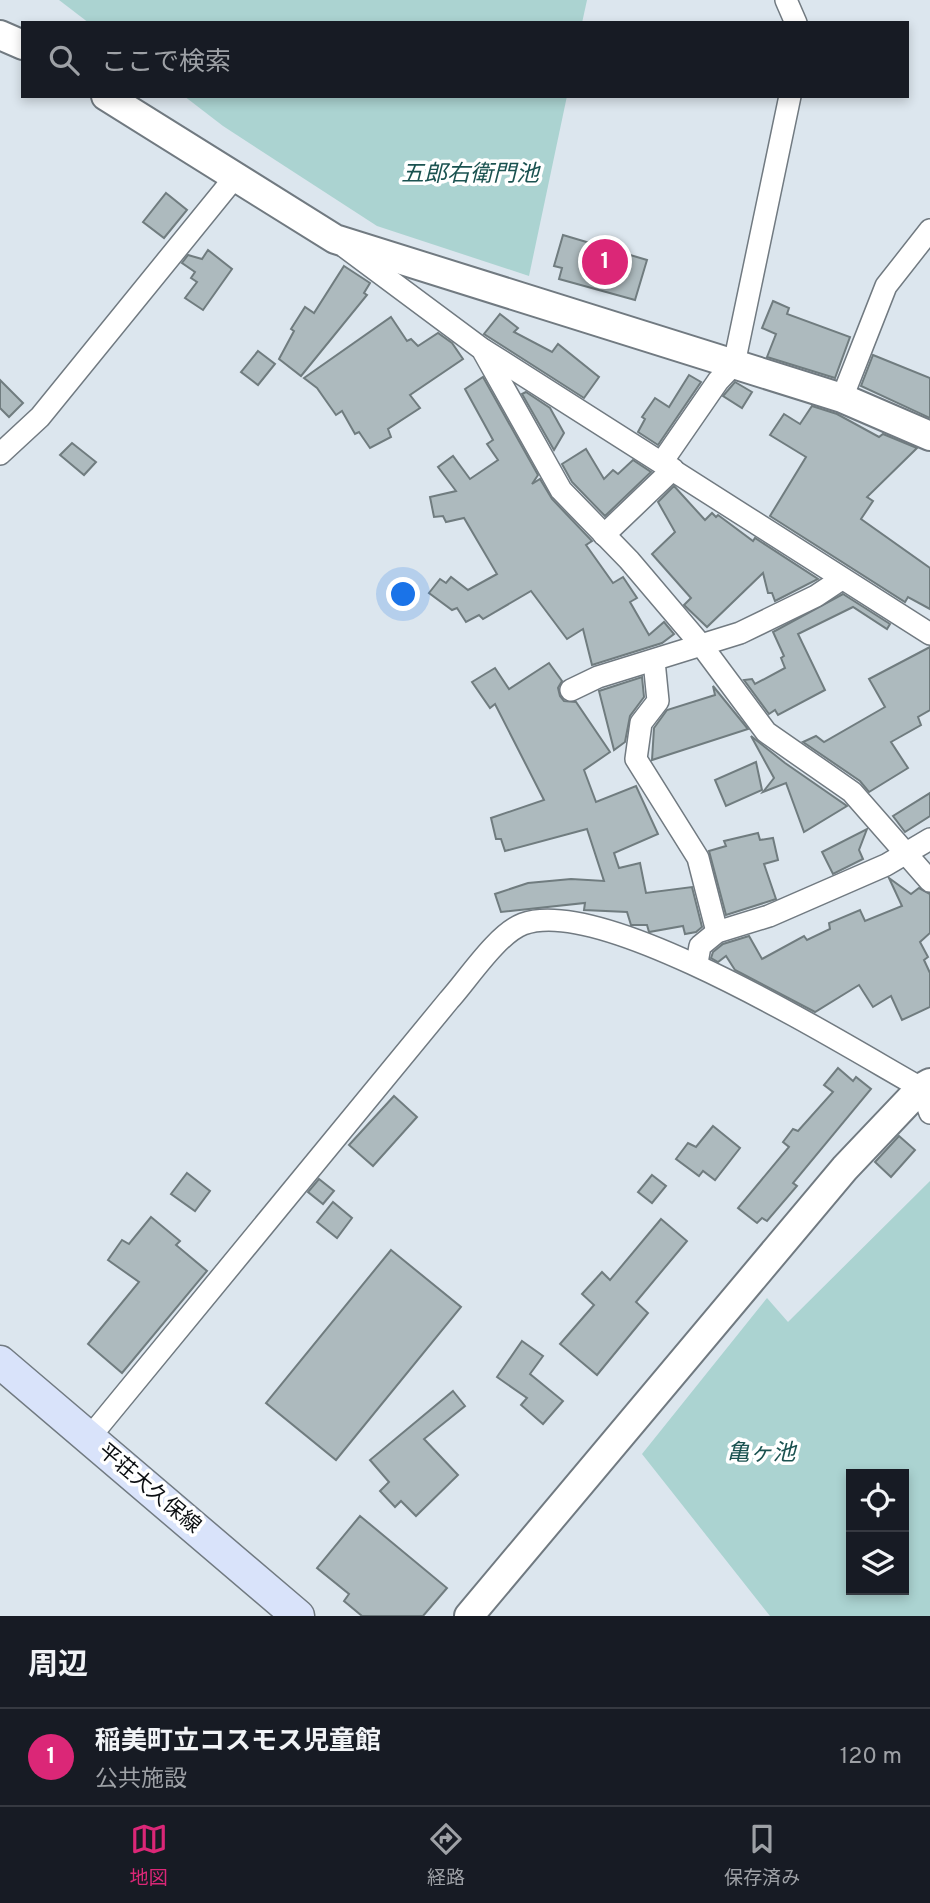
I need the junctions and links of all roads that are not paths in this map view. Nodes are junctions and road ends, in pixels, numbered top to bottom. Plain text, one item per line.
1 (786, 0) edge
2 (795, 21) edge
3 (0, 35) edge
4 (21, 44) edge
5 (109, 98) edge
6 (790, 98) edge
7 (235, 177) junction
8 (930, 230) edge
9 (335, 239) junction
10 (482, 349) junction
11 (734, 364) junction
12 (842, 398) junction
13 (930, 436) edge
14 (0, 454) edge
15 (668, 465) junction
16 (604, 535) junction
17 (840, 579) junction
18 (930, 634) edge
19 (702, 646) junction
20 (654, 661) junction
21 (571, 690) dead end
22 (930, 839) edge
23 (906, 852) junction
24 (930, 881) edge
25 (717, 932) junction
26 (696, 964) junction
27 (927, 1095) edge
28 (0, 1362) edge
29 (89, 1438) junction
30 (298, 1616) edge
31 (469, 1616) edge

1 - 2 street
3 - 4 street
5 - 7 street
6 - 11 street
7 - 9 street
7 - 14 street
8 - 12 street
9 - 10 street
9 - 11 street
10 - 15 street
10 - 16 street
11 - 12 street
11 - 15 street
12 - 13 street
15 - 16 street
15 - 17 street
16 - 19 street
17 - 18 street
17 - 19 street
19 - 20 street
19 - 23 street
20 - 21 street
20 - 25 street
22 - 23 street
23 - 24 street
23 - 25 street
25 - 26 street
26 - 27 street
26 - 29 street
27 - 31 street
28 - 29 main road, 平荘大久保線
29 - 30 main road, 平荘大久保線

